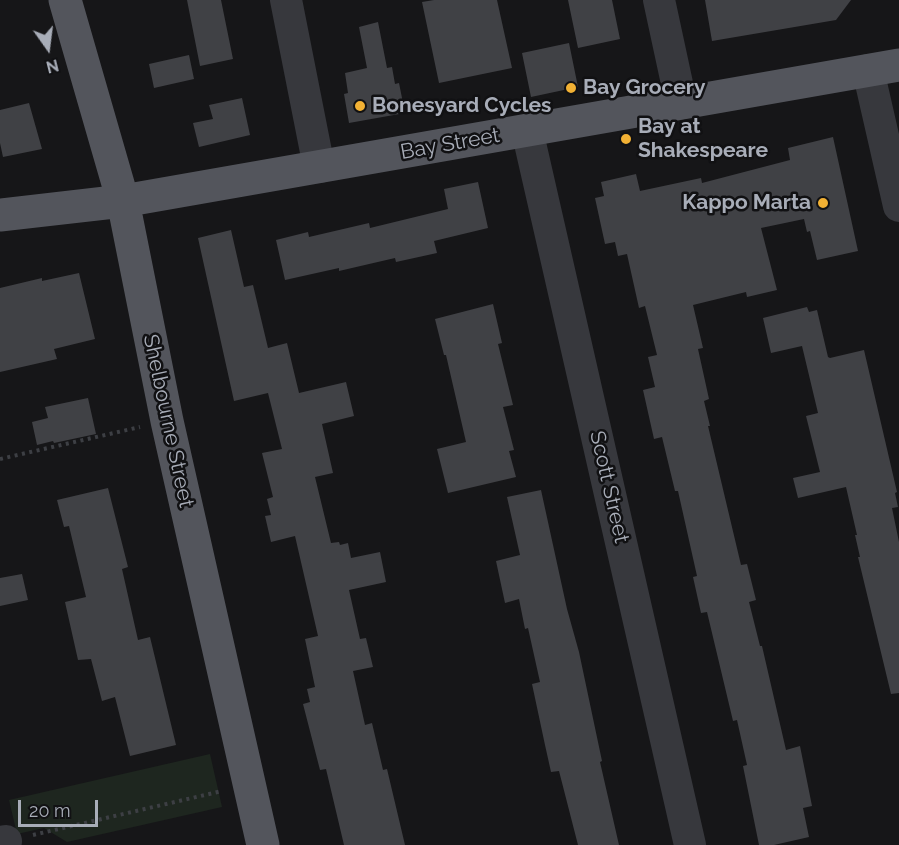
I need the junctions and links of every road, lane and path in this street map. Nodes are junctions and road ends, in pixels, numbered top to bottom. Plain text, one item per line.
1 (65, 0) edge
2 (286, 0) edge
3 (659, 0) edge
4 (883, 68) edge
5 (681, 102) junction
6 (527, 130) junction
7 (319, 167) junction
8 (123, 201) junction
9 (899, 206) edge
10 (0, 215) edge
11 (167, 421) junction
12 (0, 459) edge
13 (249, 785) junction
14 (3, 842) edge
15 (263, 845) edge
16 (690, 845) edge

1 - 8 main road, Shelbourne Street
2 - 7 street
3 - 5 street
4 - 5 main road, Bay Street
4 - 9 street
5 - 6 main road, Bay Street
6 - 7 main road, Bay Street
6 - 16 street, Scott Street
7 - 8 main road, Bay Street
8 - 10 main road, Bay Street
8 - 11 main road, Shelbourne Street
11 - 12 path
11 - 13 main road, Shelbourne Street
13 - 14 path
13 - 15 main road, Shelbourne Street

